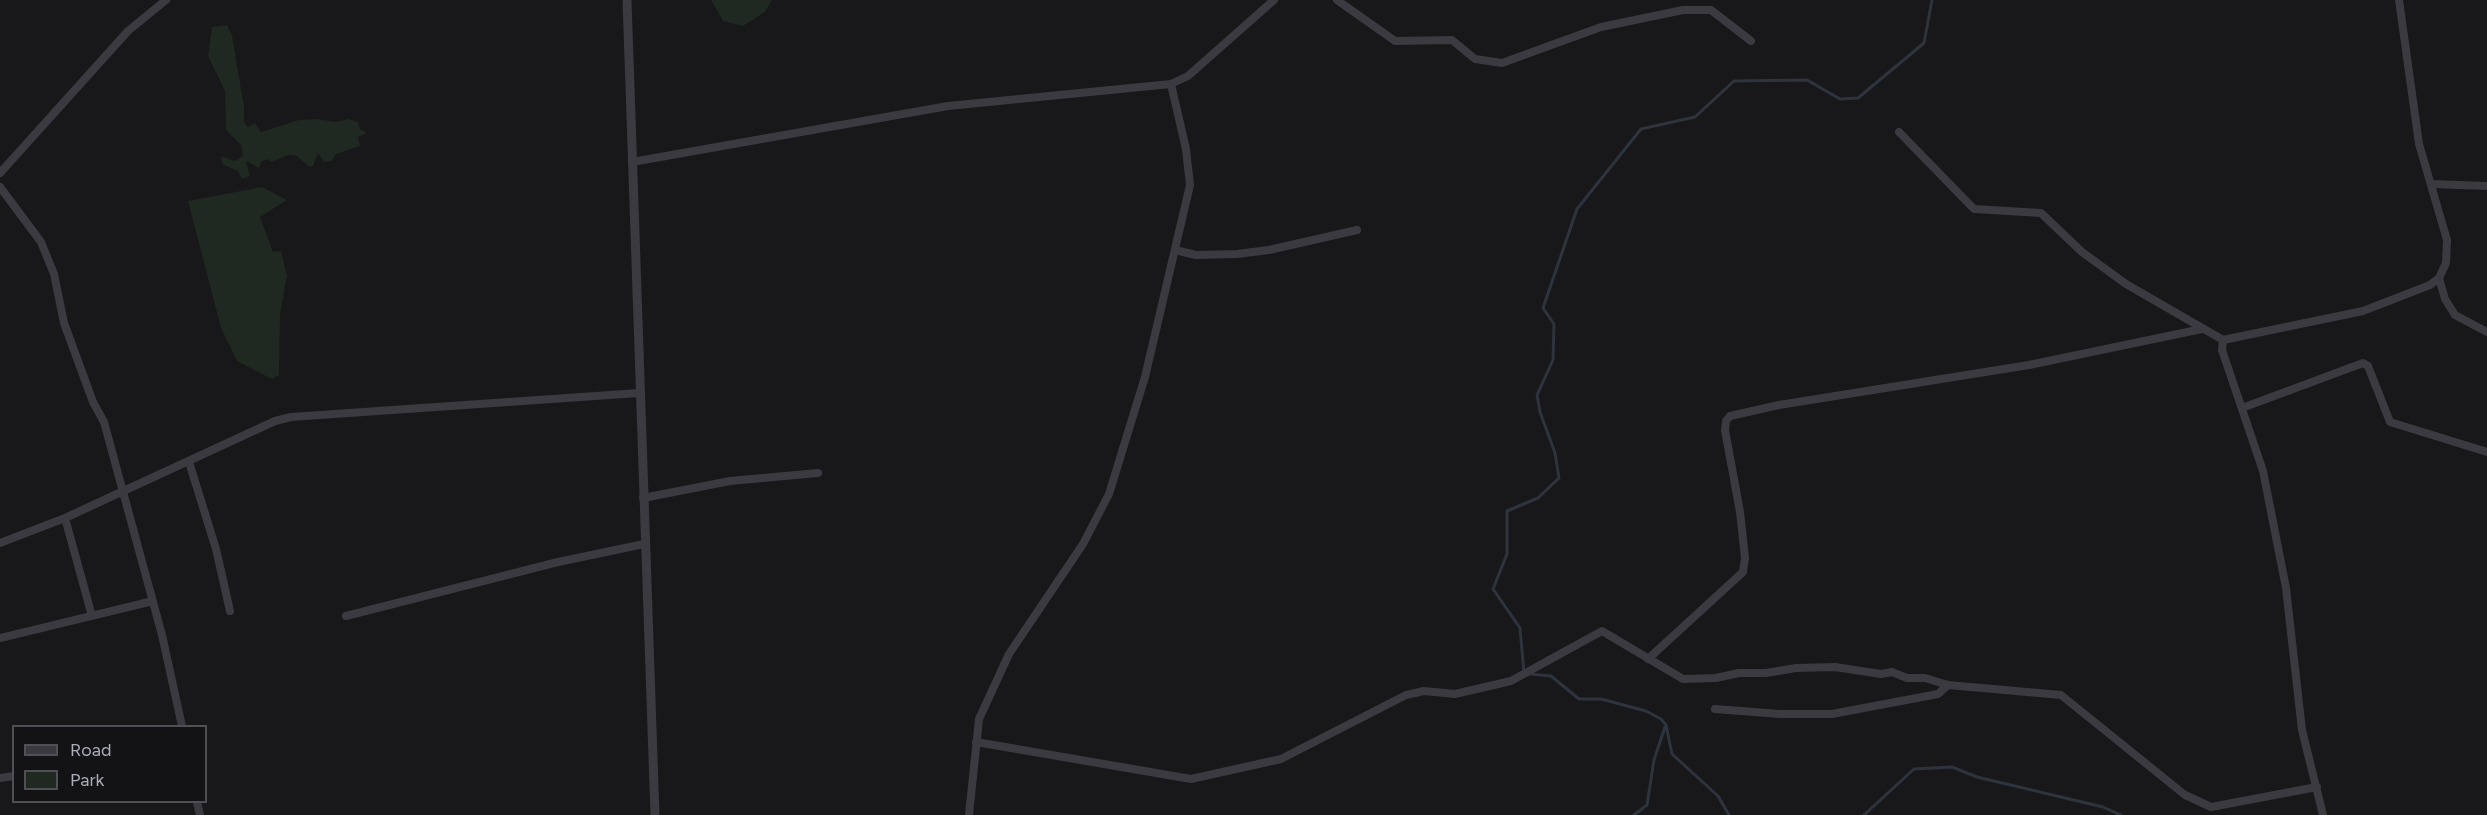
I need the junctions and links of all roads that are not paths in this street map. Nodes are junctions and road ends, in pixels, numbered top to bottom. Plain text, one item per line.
1 (166, 0) edge
2 (627, 0) edge
3 (1274, 0) edge
4 (1337, 0) edge
5 (2399, 0) edge
6 (1751, 41) dead end
7 (1171, 84) junction
8 (1899, 132) dead end
9 (632, 162) junction
10 (0, 173) edge
11 (2432, 184) junction
12 (2487, 186) edge
13 (0, 187) edge
14 (1357, 230) dead end
15 (1175, 250) junction
16 (2439, 278) junction
17 (2202, 329) junction
18 (2487, 332) edge
19 (2223, 340) junction
20 (639, 393) junction
21 (2242, 408) junction
22 (2487, 452) edge
23 (189, 462) junction
24 (818, 473) dead end
25 (123, 492) junction
26 (643, 498) junction
27 (65, 518) junction
28 (0, 543) edge
29 (645, 544) junction
30 (153, 601) junction
31 (230, 611) dead end
32 (92, 615) junction
33 (346, 616) dead end
34 (0, 638) edge
35 (1648, 659) junction
36 (1948, 685) junction
37 (1715, 709) dead end
38 (182, 725) edge
39 (976, 742) junction
40 (2317, 787) junction
41 (654, 815) edge
42 (969, 815) edge
43 (2323, 815) edge

1 - 10 street
2 - 9 street
3 - 7 street
4 - 6 street
5 - 11 street
7 - 9 street
7 - 15 street
8 - 17 street
9 - 20 street
11 - 12 street
11 - 16 street
13 - 25 street
14 - 15 street
15 - 39 street
16 - 18 street
16 - 19 street
17 - 19 street
17 - 35 street
19 - 21 street
20 - 23 street
20 - 26 street
21 - 22 street
21 - 40 street
23 - 25 street
23 - 31 street
24 - 26 street
25 - 27 street
25 - 30 street
26 - 29 street
27 - 28 street
27 - 32 street
29 - 33 street
29 - 41 street
30 - 32 street
30 - 38 street
32 - 34 street
35 - 36 street
35 - 39 street
36 - 37 street
36 - 40 street
39 - 42 street
40 - 43 street

